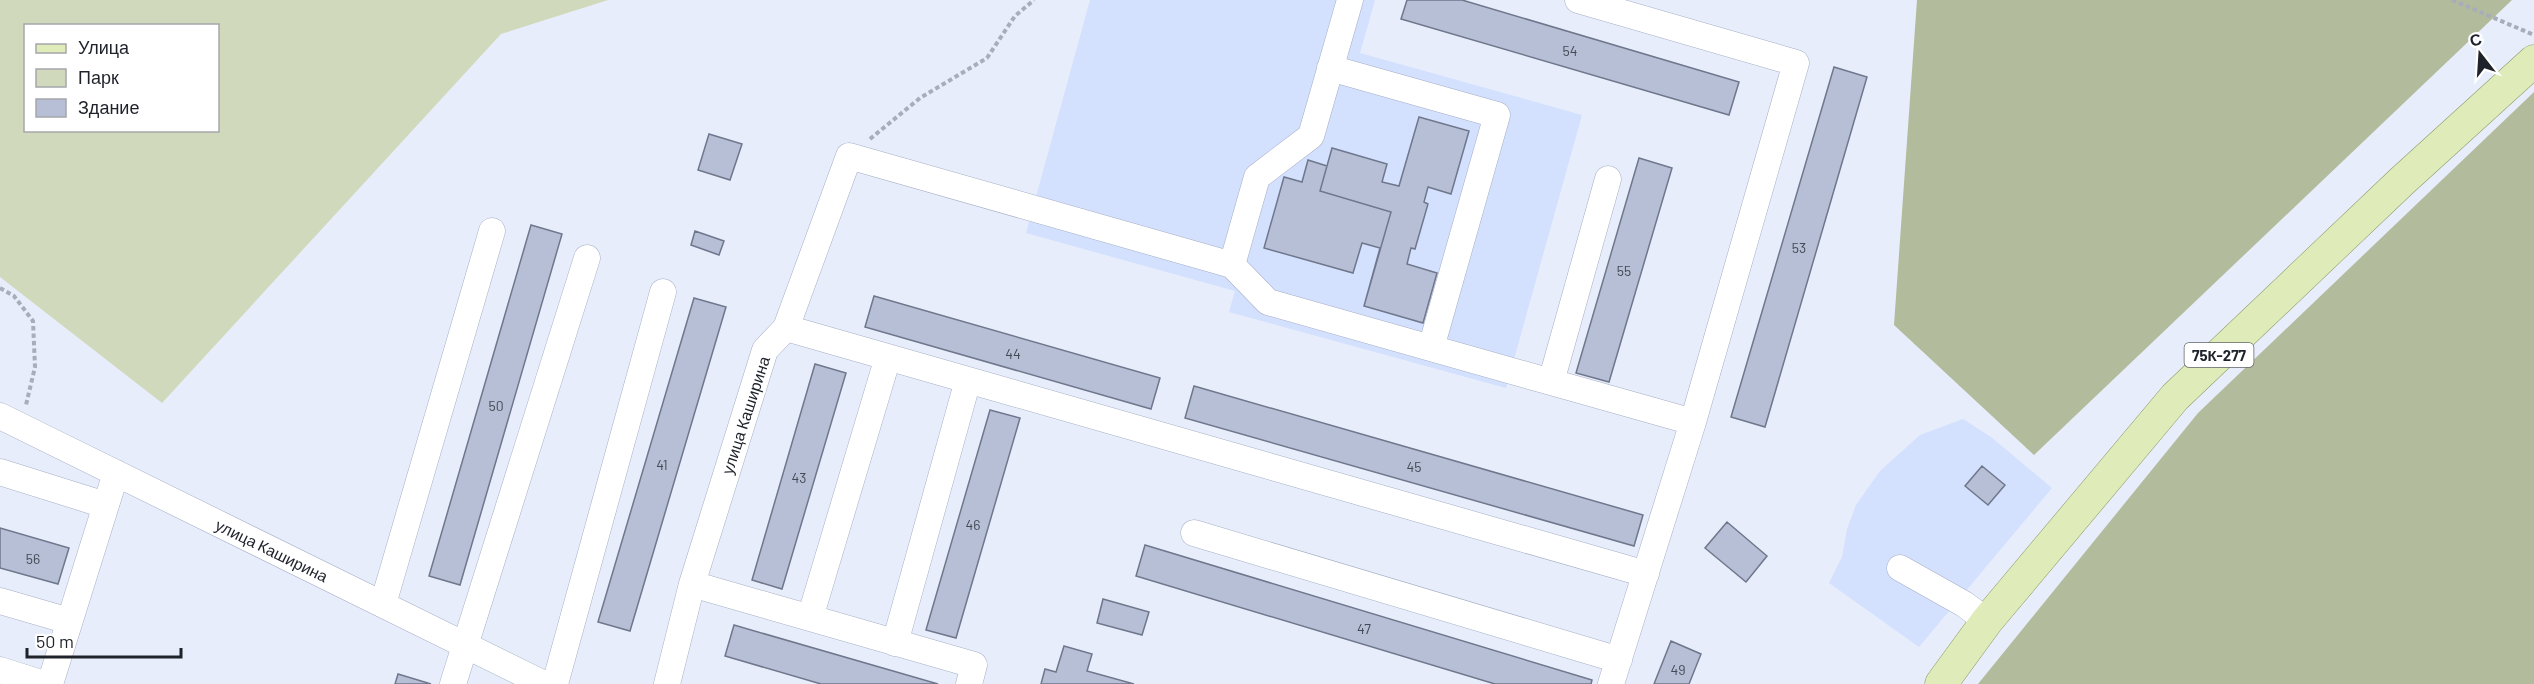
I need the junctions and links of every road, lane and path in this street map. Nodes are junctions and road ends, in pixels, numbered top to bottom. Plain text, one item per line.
1 (1034, 0) edge
2 (1350, 0) edge
3 (1578, 0) edge
4 (2452, 0) edge
5 (2534, 35) edge
6 (2534, 61) edge
7 (1330, 68) junction
8 (849, 156) junction
9 (1608, 179) dead end
10 (492, 231) dead end
11 (587, 258) dead end
12 (1232, 265) junction
13 (0, 288) edge
14 (663, 292) dead end
15 (786, 328) junction
16 (1431, 348) junction
17 (888, 357) junction
18 (968, 380) junction
19 (1551, 382) junction
20 (11, 421) edge
21 (1693, 422) junction
22 (0, 472) edge
23 (116, 473) junction
24 (105, 505) junction
25 (1194, 533) dead end
26 (1900, 568) dead end
27 (1646, 574) junction
28 (692, 584) junction
29 (0, 601) edge
30 (382, 604) junction
31 (810, 618) junction
32 (69, 621) junction
33 (1987, 621) junction
34 (894, 643) junction
35 (465, 645) junction
36 (1619, 660) junction
37 (0, 670) edge
38 (44, 684) edge
39 (50, 684) edge
40 (453, 684) edge
41 (544, 684) edge
42 (555, 684) edge
43 (667, 684) edge
44 (969, 684) edge
45 (1611, 684) edge
46 (1941, 684) edge

1 - 8 path
2 - 7 street
3 - 21 street
4 - 5 path
6 - 33 main road, 75К-277
7 - 12 street
7 - 16 street
8 - 12 street
8 - 15 street, улица Каширина
9 - 19 street
10 - 30 street
11 - 35 street
12 - 16 street
13 - 20 path
14 - 42 street
15 - 17 street
15 - 28 street, улица Каширина
16 - 19 street
17 - 18 street
17 - 31 street
18 - 27 street
18 - 34 street
19 - 21 street
20 - 23 street, улица Каширина
21 - 27 street
22 - 24 street
23 - 24 street
23 - 30 street, улица Каширина
24 - 32 street
25 - 36 street
26 - 33 street
27 - 36 street
28 - 31 street
28 - 43 street, улица Каширина
29 - 32 street
30 - 35 street, улица Каширина
31 - 34 street
32 - 39 street
33 - 46 main road, 75К-277
34 - 44 street
35 - 40 street
35 - 41 street, улица Каширина
36 - 45 street
37 - 38 street

